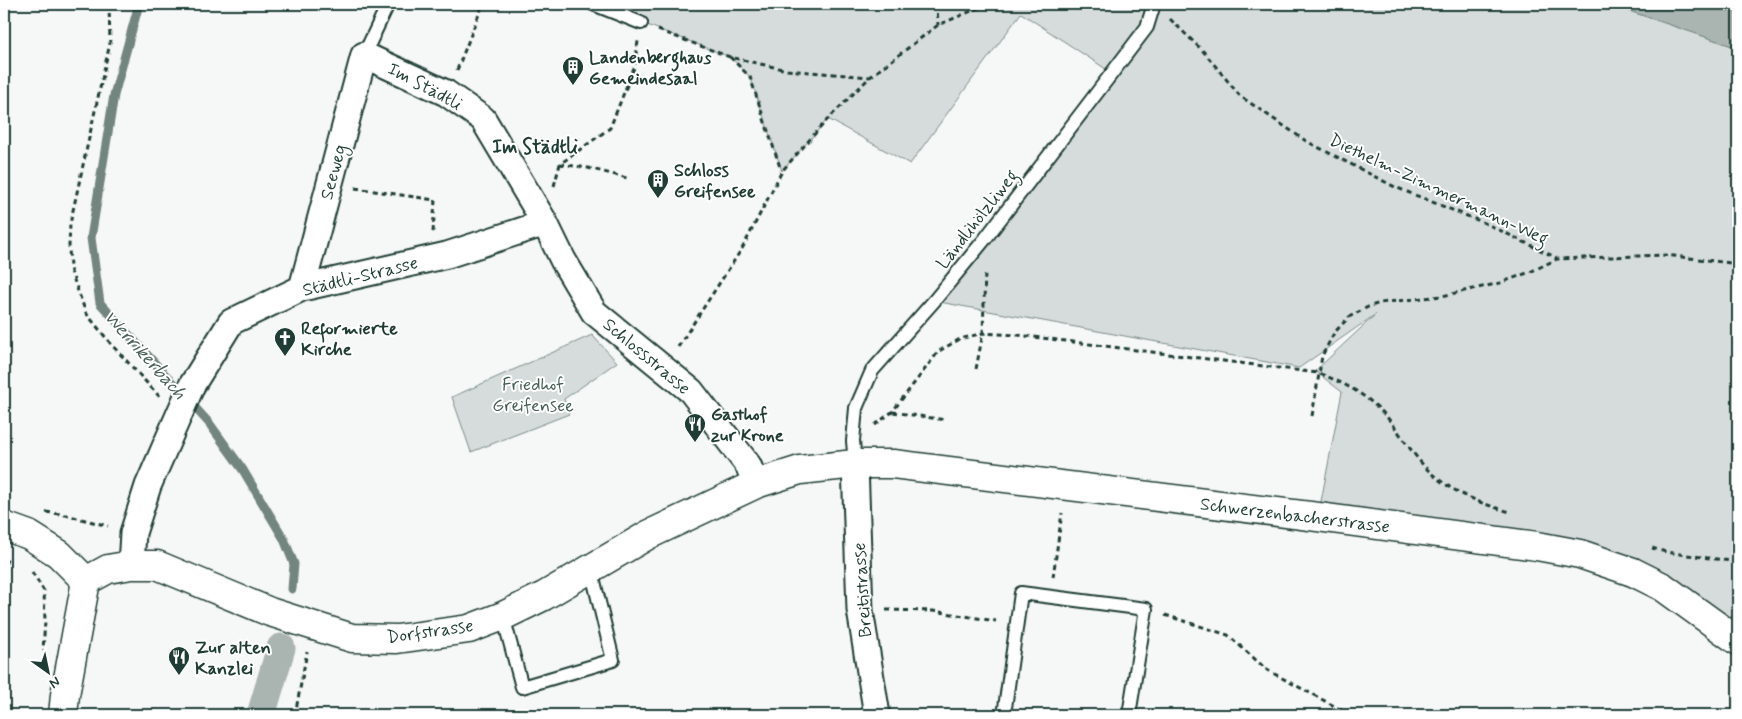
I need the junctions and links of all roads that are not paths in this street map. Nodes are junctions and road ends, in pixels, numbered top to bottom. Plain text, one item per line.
1 (388, 4) edge
2 (593, 4) edge
3 (1153, 5) edge
4 (641, 23) road end
5 (364, 55) junction
6 (545, 223) junction
7 (302, 288) junction
8 (854, 464) junction
9 (756, 484) junction
10 (4, 526) edge
11 (131, 564) junction
12 (591, 569) junction
13 (86, 581) junction
14 (503, 616) junction
15 (1728, 634) edge
16 (63, 715) edge
17 (876, 715) edge
18 (1004, 715) edge
19 (1129, 715) edge

1 - 5 lane
2 - 4 lane
3 - 8 lane, Ländlihölzliweg
5 - 6 street, Im Städtli
5 - 7 street, Seeweg
6 - 7 street, Städtli-Strasse
6 - 9 street, Schlossstrasse
7 - 11 street, Städtli-Strasse
8 - 9 street, Dorfstrasse
8 - 15 street, Schwerzenbacherstrasse
8 - 17 street, Breitistrasse
9 - 12 street, Dorfstrasse
10 - 13 street
11 - 13 street, Dorfstrasse
11 - 14 street, Dorfstrasse
12 - 14 street, Dorfstrasse
12 - 14 lane
13 - 16 street
18 - 19 lane

